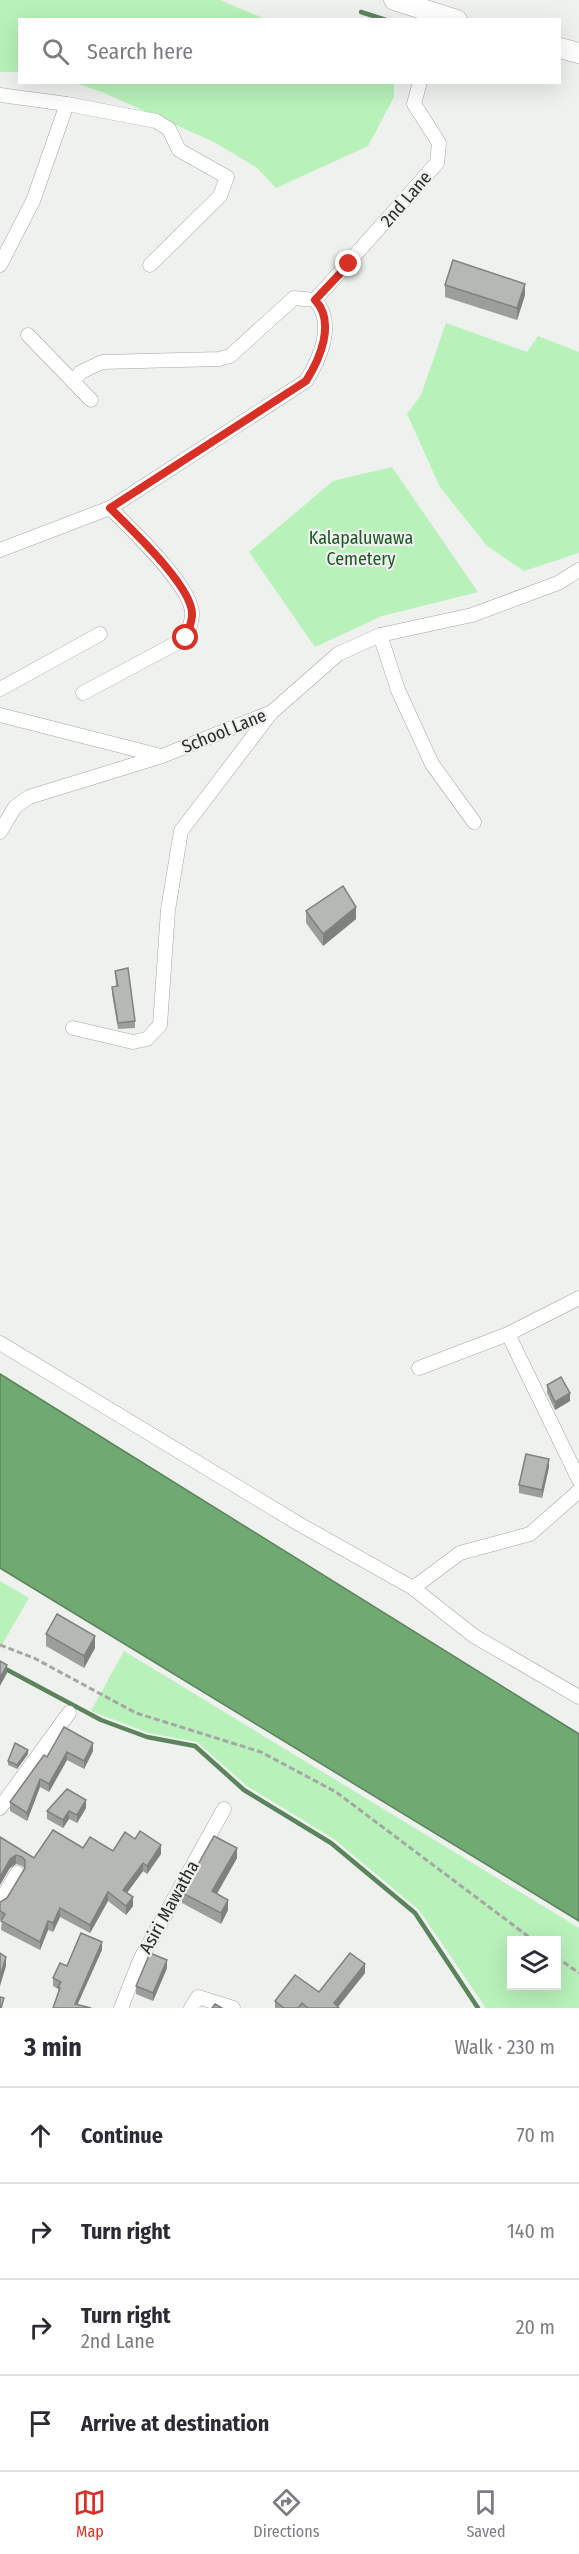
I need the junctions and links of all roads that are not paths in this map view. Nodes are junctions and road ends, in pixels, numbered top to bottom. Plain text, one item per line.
1 (394, 0) edge
2 (444, 18) edge
3 (561, 48) edge
4 (579, 53) edge
5 (419, 84) edge
6 (0, 95) edge
7 (67, 104) junction
8 (0, 265) edge
9 (150, 266) dead end
10 (315, 300) junction
11 (28, 335) dead end
12 (73, 381) junction
13 (91, 400) dead end
14 (110, 508) junction
15 (0, 550) edge
16 (579, 570) edge
17 (100, 634) dead end
18 (380, 635) junction
19 (0, 689) edge
20 (83, 693) dead end
21 (272, 712) junction
22 (0, 714) edge
23 (162, 756) junction
24 (474, 822) dead end
25 (0, 832) edge
26 (73, 1028) dead end
27 (579, 1298) edge
28 (508, 1334) junction
29 (0, 1342) edge
30 (419, 1368) dead end
31 (579, 1479) edge
32 (579, 1491) edge
33 (413, 1588) junction
34 (579, 1697) edge
35 (69, 1713) dead end
36 (0, 1808) edge
37 (224, 1809) dead end
38 (17, 1873) dead end
39 (0, 1902) edge
40 (121, 2008) edge
41 (191, 2008) edge
42 (233, 2008) edge

1 - 2 street
3 - 4 street
5 - 10 street, 2nd Lane
6 - 7 street
7 - 8 street
7 - 9 street
10 - 12 street
10 - 14 street
11 - 12 street
12 - 13 street
14 - 15 street
14 - 20 street
16 - 18 street, School Lane
17 - 19 street
18 - 21 street, School Lane
18 - 24 street
21 - 23 street, School Lane
21 - 26 street
22 - 23 street
23 - 25 street, School Lane
27 - 28 street
28 - 30 street
28 - 31 street
29 - 33 street
32 - 33 street
33 - 34 street
35 - 36 street
37 - 40 street, Asiri Mawatha
38 - 39 street
41 - 42 street

